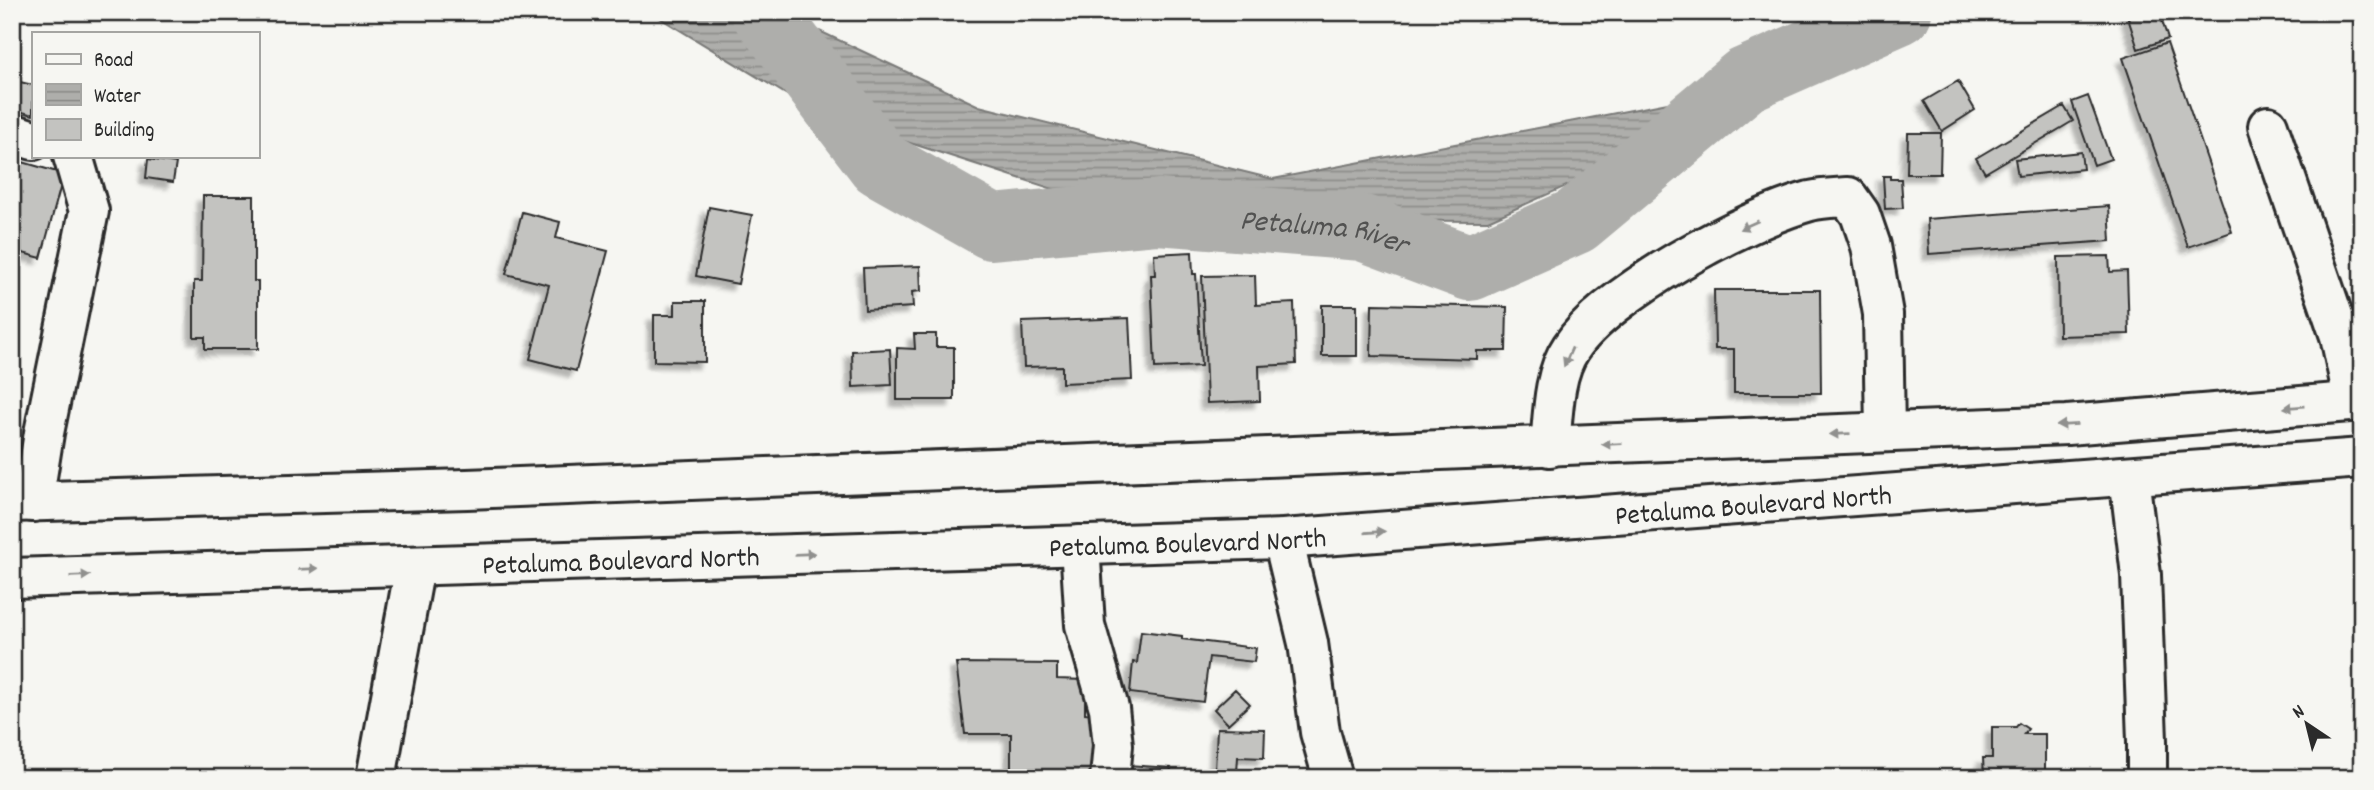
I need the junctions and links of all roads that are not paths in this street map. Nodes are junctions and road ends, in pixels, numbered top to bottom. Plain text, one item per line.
1 (2268, 126) dead end
2 (12, 133) edge
3 (32, 140) edge
4 (74, 158) edge
5 (2358, 402) edge
6 (1885, 432) junction
7 (1550, 447) junction
8 (2362, 458) edge
9 (2129, 476) junction
10 (23, 502) edge
11 (1283, 539) junction
12 (1080, 545) junction
13 (415, 566) junction
14 (12, 578) edge
15 (376, 778) edge
16 (1110, 778) edge
17 (1334, 778) edge
18 (2147, 778) edge

1 - 5 main road
2 - 3 main road
4 - 10 main road
5 -> 6 main road
6 -> 7 main road
6 -> 7 main road
7 - 10 main road
8 - 9 main road, Petaluma Boulevard North
11 -> 9 main road, Petaluma Boulevard North
9 - 18 main road
11 - 12 main road, Petaluma Boulevard North
11 - 17 main road
13 -> 12 main road, Petaluma Boulevard North
12 - 16 main road
14 -> 13 main road, Petaluma Boulevard North
13 - 15 main road

